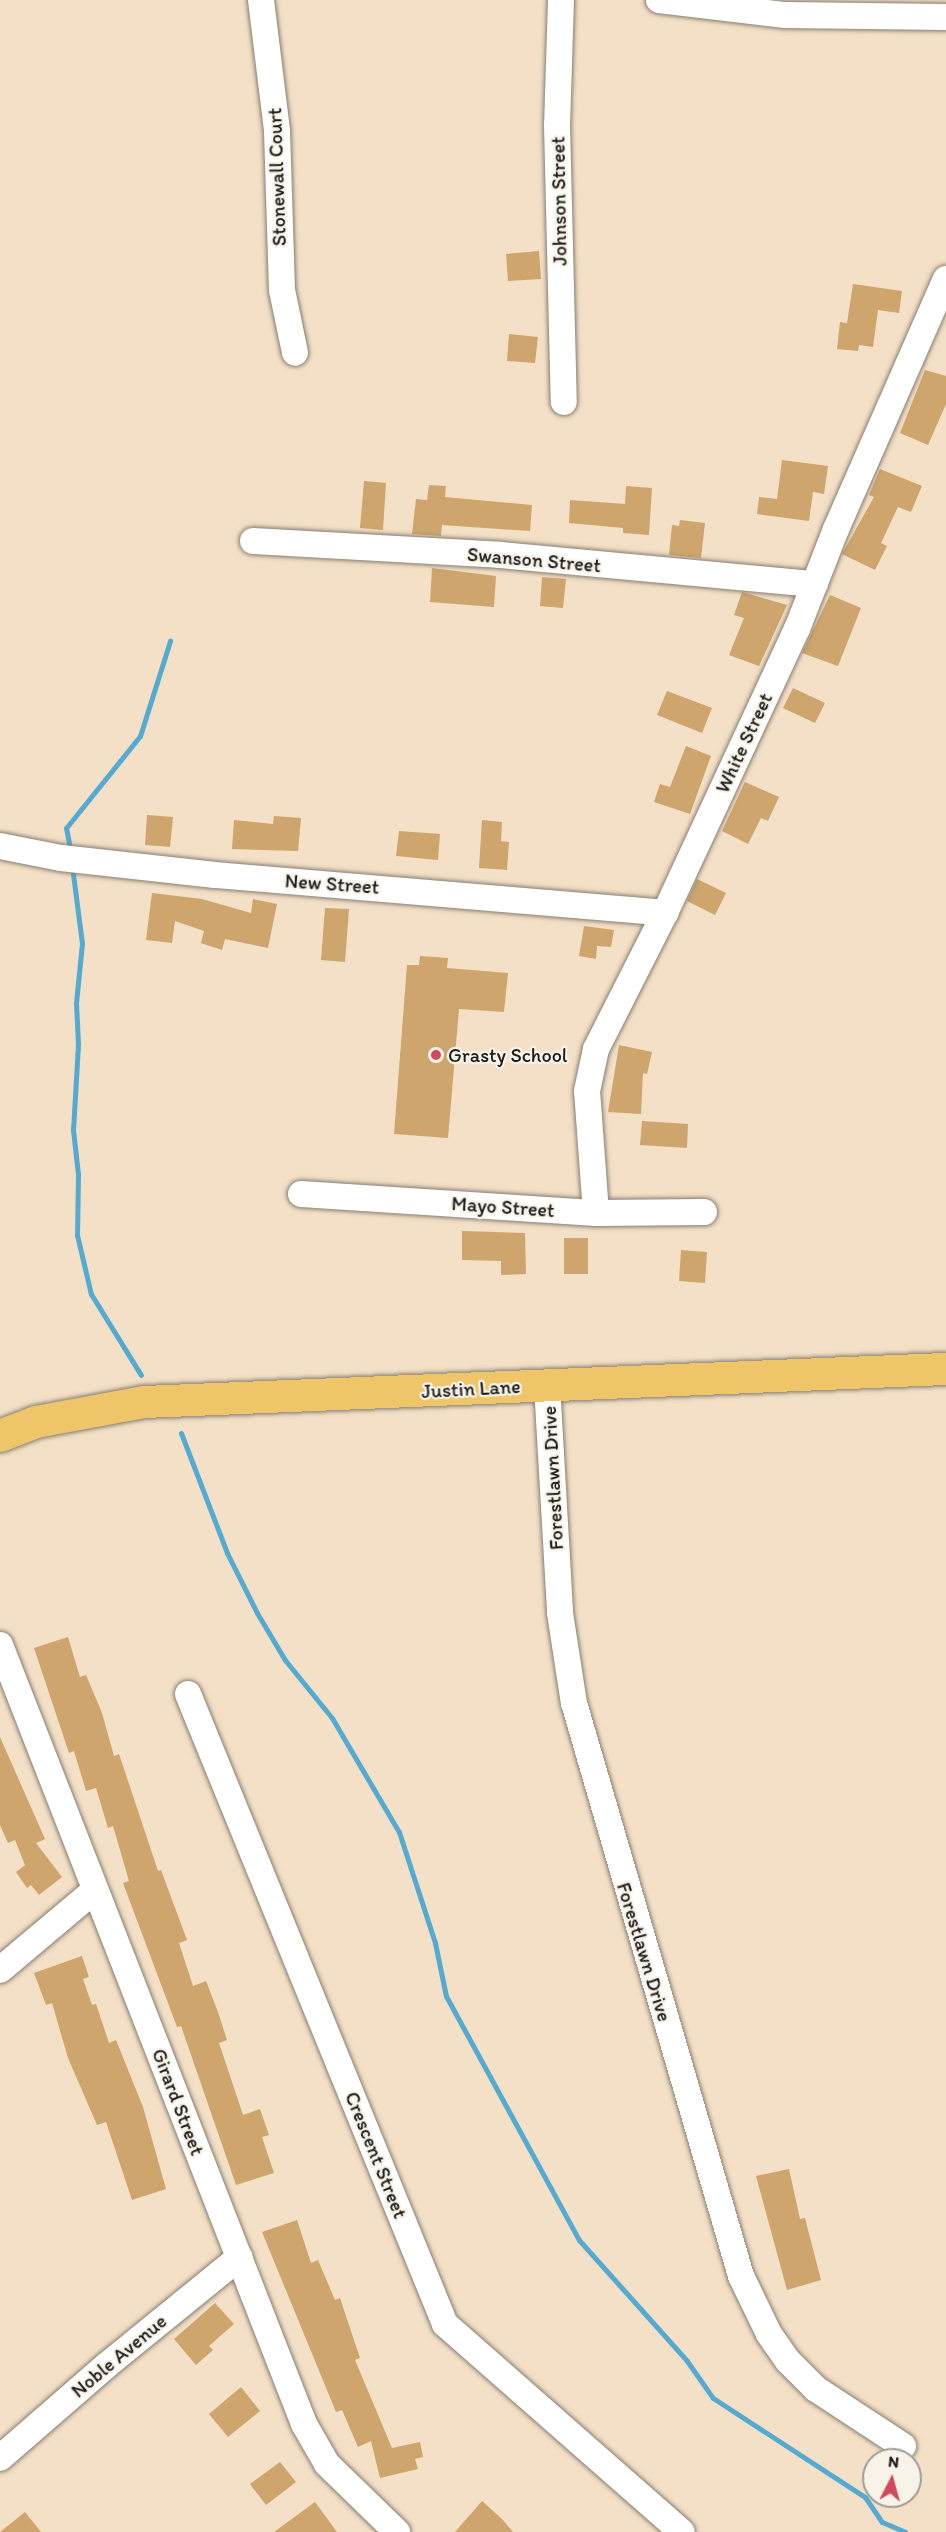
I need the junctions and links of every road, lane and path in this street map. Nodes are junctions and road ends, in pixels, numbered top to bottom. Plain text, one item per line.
1 (261, 0) edge
2 (561, 0) edge
3 (659, 0) edge
4 (946, 17) edge
5 (946, 279) edge
6 (295, 353) dead end
7 (564, 402) dead end
8 (253, 541) dead end
9 (815, 584) junction
10 (0, 846) edge
11 (665, 913) junction
12 (301, 1194) dead end
13 (704, 1212) dead end
14 (596, 1213) junction
15 (946, 1369) edge
16 (547, 1385) junction
17 (0, 1436) edge
18 (0, 1645) edge
19 (188, 1694) dead end
20 (95, 1890) junction
21 (0, 1970) edge
22 (240, 2257) junction
23 (903, 2446) dead end
24 (0, 2458) edge
25 (397, 2532) edge
26 (682, 2532) edge

1 - 6 street, Stonewall Court
2 - 7 street, Johnson Street
3 - 4 street
5 - 9 street, White Street
8 - 9 street, Swanson Street
9 - 11 street, White Street
10 - 11 street, New Street
11 - 14 street, White Street
12 - 14 street, Mayo Street
13 - 14 street, Mayo Street
15 - 16 main road, Justin Lane
16 - 17 main road, Justin Lane
16 - 23 street, Forestlawn Drive
18 - 20 street, Girard Street
19 - 26 street, Crescent Street
20 - 21 street
20 - 22 street, Girard Street
22 - 24 street, Noble Avenue
22 - 25 street, Girard Street

